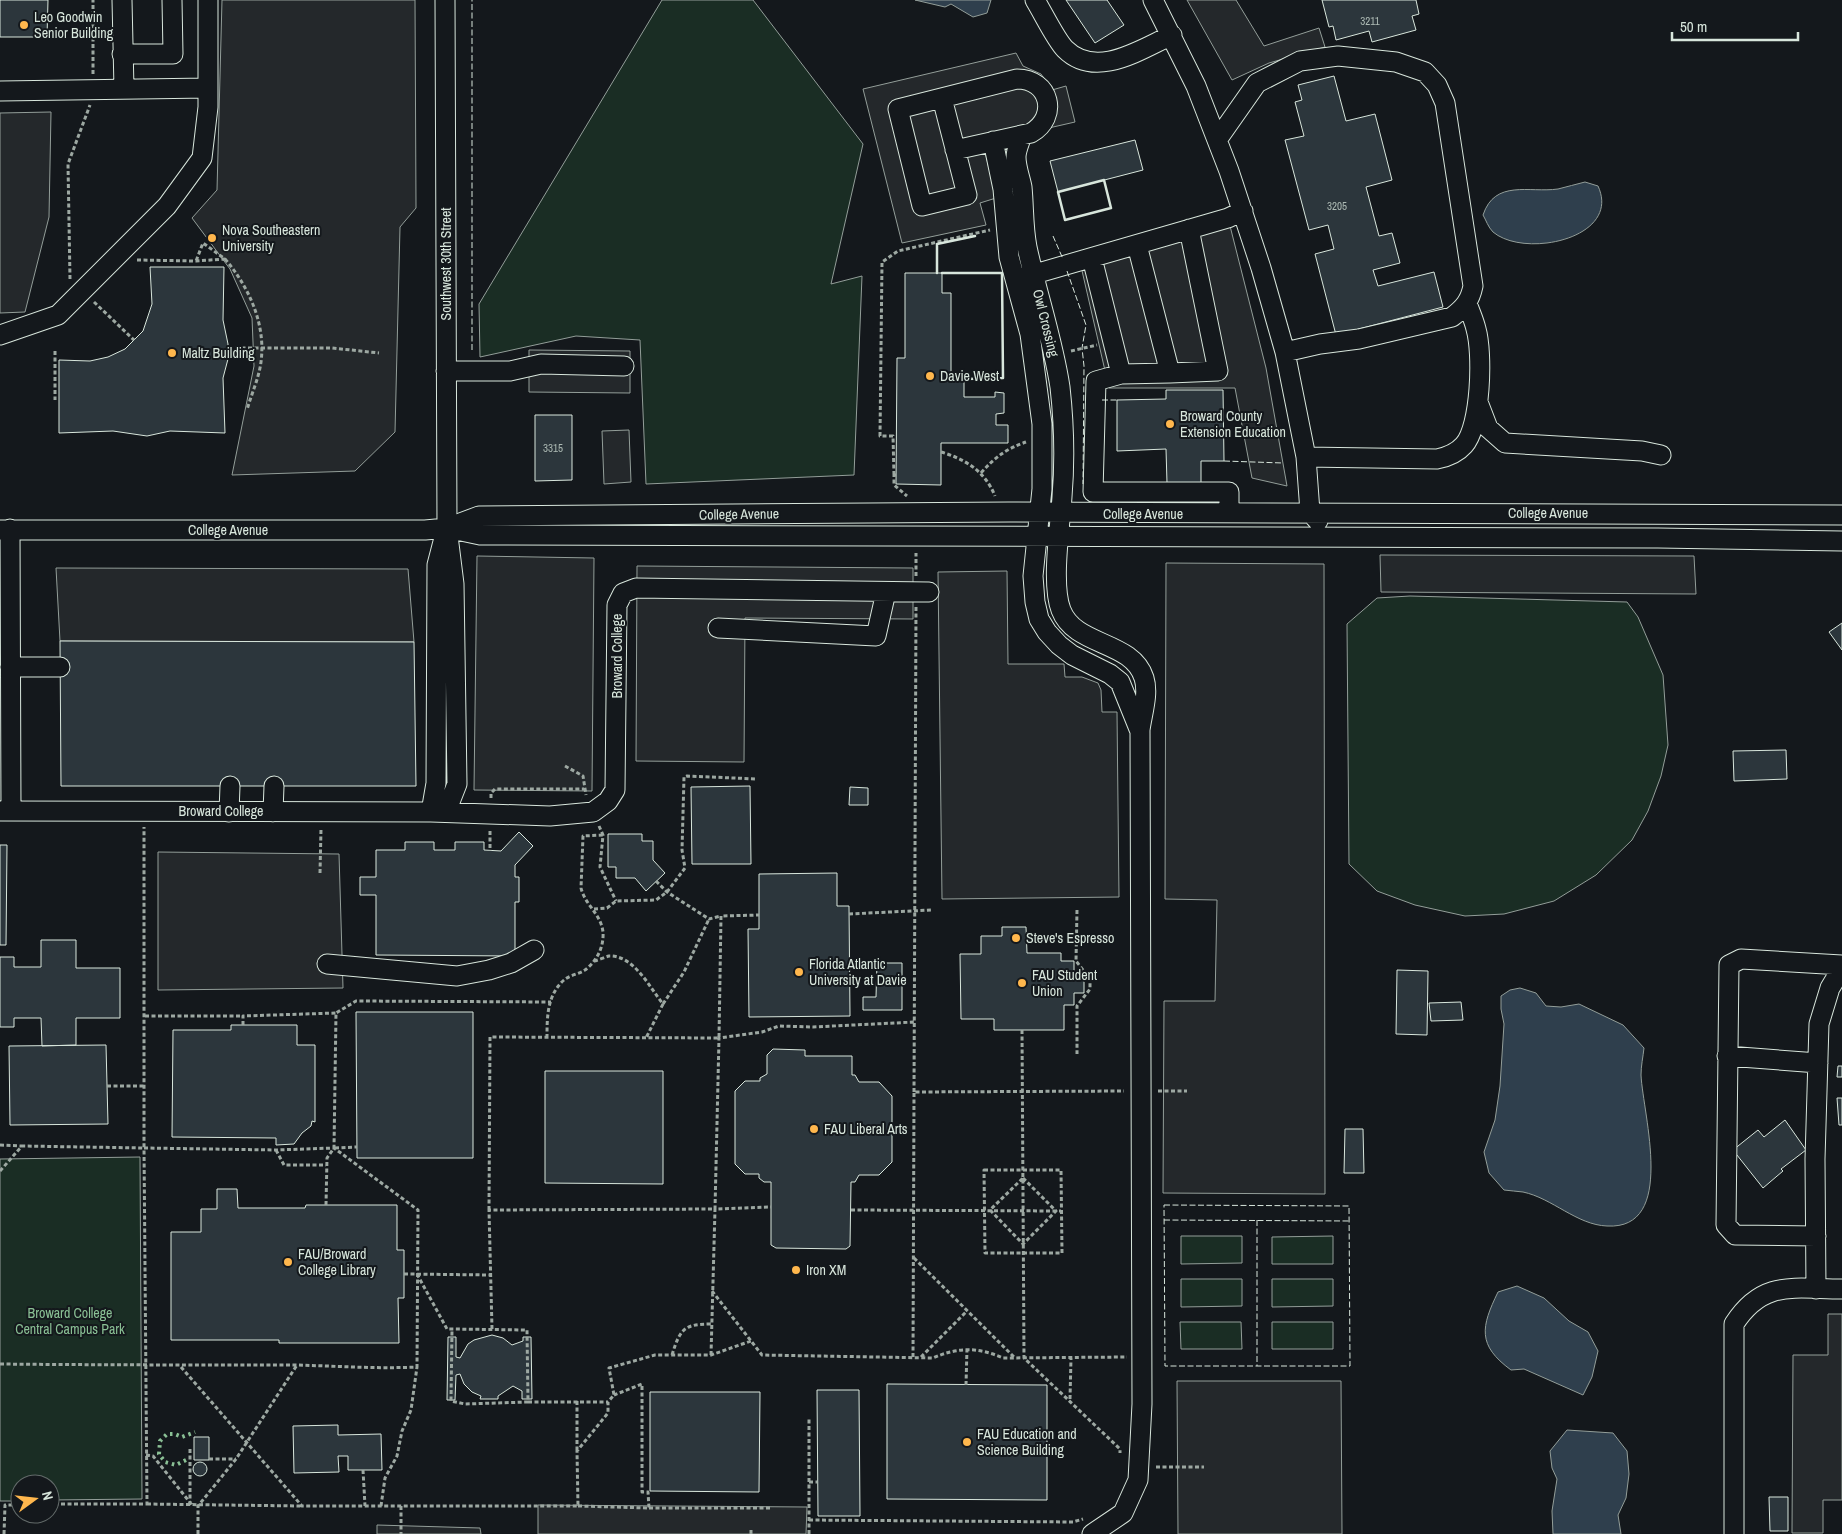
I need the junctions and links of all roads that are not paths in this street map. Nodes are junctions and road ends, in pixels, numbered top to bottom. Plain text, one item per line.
1 (122, 0) edge
2 (172, 0) edge
3 (208, 0) edge
4 (444, 0) edge
5 (1035, 0) edge
6 (1153, 0) edge
7 (1172, 35) junction
8 (122, 54) junction
9 (208, 88) junction
10 (124, 89) junction
11 (0, 91) edge
12 (942, 98) junction
13 (1022, 135) junction
14 (1217, 140) junction
15 (993, 141) junction
16 (955, 150) junction
17 (1243, 212) junction
18 (1189, 229) junction
19 (1137, 245) junction
20 (1092, 258) junction
21 (1024, 277) junction
22 (1467, 303) junction
23 (0, 335) edge
24 (1285, 352) junction
25 (624, 366) dead end
26 (446, 372) junction
27 (1121, 374) junction
28 (1170, 374) junction
29 (1477, 401) junction
30 (1661, 455) dead end
31 (1306, 457) junction
32 (1040, 512) junction
33 (1310, 512) junction
34 (1061, 513) junction
35 (1229, 513) junction
36 (1842, 515) edge
37 (447, 528) junction
38 (3, 529) edge
39 (1037, 537) junction
40 (1060, 538) junction
41 (1357, 539) junction
42 (1842, 542) edge
43 (886, 592) junction
44 (922, 592) road end
45 (718, 628) dead end
46 (10, 667) junction
47 (60, 667) dead end
48 (1140, 730) junction
49 (230, 786) dead end
50 (274, 786) dead end
51 (6, 811) edge
52 (228, 812) junction
53 (273, 812) junction
54 (438, 812) junction
55 (534, 950) dead end
56 (327, 964) dead end
57 (1842, 967) edge
58 (1728, 1056) junction
59 (1818, 1063) junction
60 (1816, 1236) junction
61 (1816, 1289) junction
62 (1842, 1289) edge
63 (1092, 1525) edge
64 (1734, 1534) edge

1 - 8 street
2 - 8 street
3 - 9 street
4 - 26 street, Southwest 30th Street
5 - 7 street
6 - 7 street
7 - 14 street
8 - 10 street
9 - 10 street
9 - 23 street
10 - 11 street
12 - 13 street
12 - 16 street
12 - 16 street
13 - 15 street
13 - 21 street, Owl Crossing
14 - 17 street
14 - 22 street
15 - 16 street
15 - 21 street, Owl Crossing
17 - 18 street
17 - 24 street
18 - 19 street
18 - 28 street
19 - 20 street
19 - 28 street
20 - 21 street
20 - 27 street
21 - 32 street, Owl Crossing
21 - 34 street, Owl Crossing
22 - 24 street
22 - 29 street
24 - 31 street
25 - 26 street
26 - 37 street, Southwest 30th Street
27 - 28 street
27 - 35 street
29 - 30 street
29 - 31 street
31 - 33 street
32 - 34 street, College Avenue
32 - 37 street, College Avenue
32 - 39 street, Owl Crossing
33 - 35 street, College Avenue
33 - 36 street, College Avenue
33 - 41 street
34 - 35 street, College Avenue
34 - 40 street, Owl Crossing
37 - 38 street, College Avenue
37 - 39 street, College Avenue
37 - 54 street
38 - 46 street, Broward College
39 - 40 street, College Avenue
39 - 48 street, Owl Crossing
40 - 41 street, College Avenue
40 - 48 street, Owl Crossing
41 - 42 street, College Avenue
43 - 44 street, Broward College
43 - 45 street
43 - 54 street, Broward College
46 - 47 street
46 - 51 street, Broward College
48 - 63 street
49 - 52 street
50 - 53 street
51 - 52 street, Broward College
52 - 53 street, Broward College
53 - 54 street, Broward College
55 - 56 street
57 - 58 street
57 - 59 street
58 - 59 street
58 - 60 street
59 - 60 street
60 - 61 street
61 - 62 street
61 - 64 street

